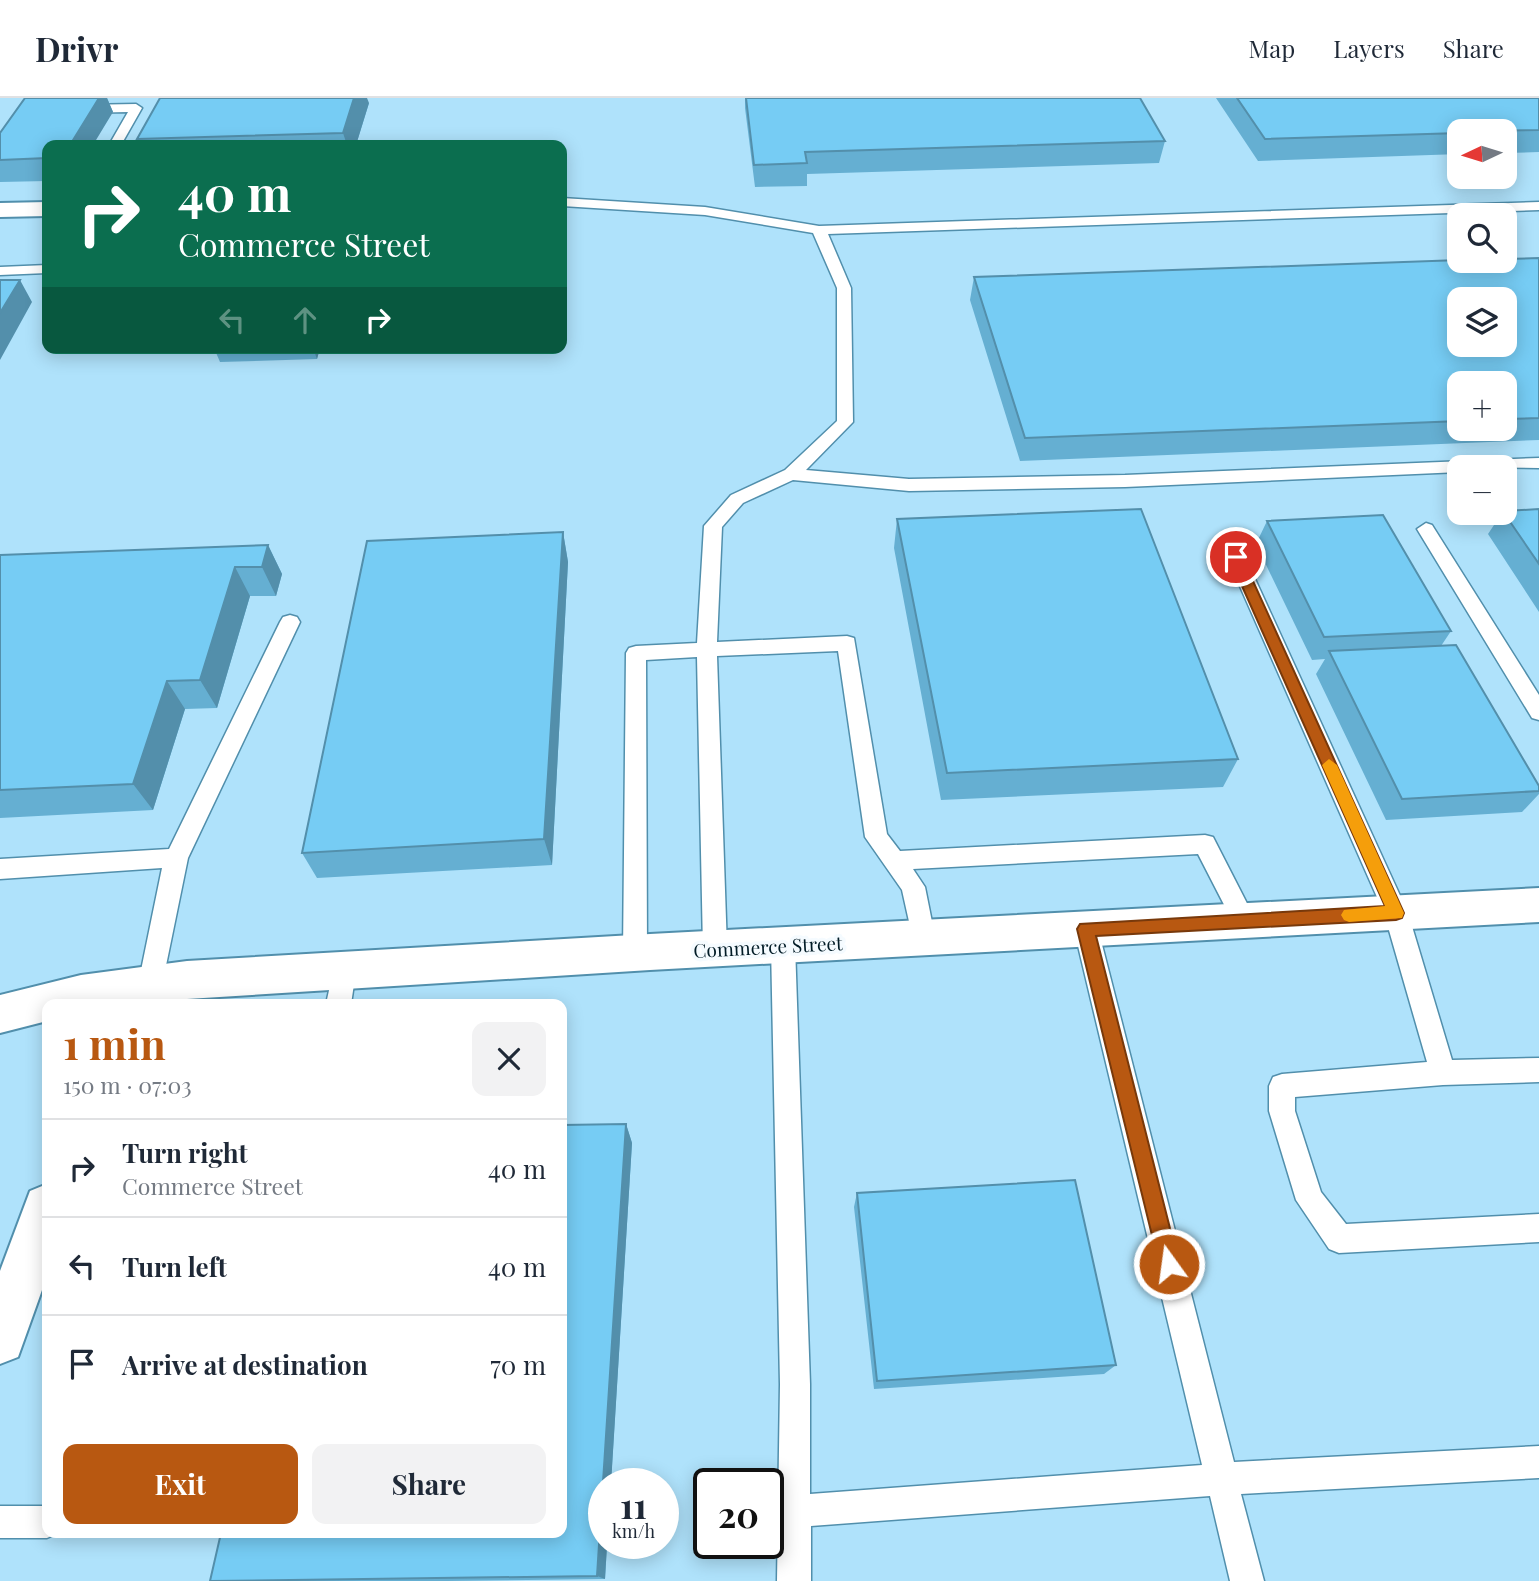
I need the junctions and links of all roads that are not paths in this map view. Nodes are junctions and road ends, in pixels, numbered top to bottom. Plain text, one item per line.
1 (72, 109) edge
2 (118, 140) edge
3 (567, 202) edge
4 (1539, 206) edge
5 (42, 209) edge
6 (0, 210) edge
7 (820, 230) junction
8 (42, 269) edge
9 (0, 271) edge
10 (1539, 463) edge
11 (791, 474) junction
12 (1426, 529) dead end
13 (1236, 557) dead end
14 (290, 622) dead end
15 (707, 650) junction
16 (1539, 712) edge
17 (176, 858) junction
18 (894, 861) junction
19 (0, 869) edge
20 (1539, 905) edge
21 (1396, 913) junction
22 (1244, 921) junction
23 (1086, 929) junction
24 (923, 937) junction
25 (783, 945) junction
26 (715, 949) junction
27 (635, 953) junction
28 (150, 985) junction
29 (341, 988) edge
30 (81, 999) edge
31 (42, 1006) edge
32 (0, 1014) edge
33 (1539, 1070) edge
34 (1443, 1073) junction
35 (42, 1222) edge
36 (1539, 1228) edge
37 (0, 1339) edge
38 (1539, 1462) edge
39 (1222, 1479) junction
40 (794, 1511) junction
41 (0, 1522) edge
42 (42, 1522) edge
43 (794, 1581) edge
44 (1247, 1581) edge

1 - 2 lane
3 - 7 lane
4 - 7 lane
5 - 6 street
7 - 11 lane
8 - 9 lane
10 - 11 lane
11 - 15 lane
12 - 16 lane
13 - 21 lane
14 - 17 lane
15 - 18 lane
15 - 26 lane
15 - 27 lane
17 - 19 lane
17 - 28 lane
18 - 22 lane
18 - 24 lane
20 - 21 street, Commerce Street
21 - 22 street, Commerce Street
21 - 34 lane
22 - 23 street, Commerce Street
23 - 24 street, Commerce Street
23 - 39 lane
24 - 25 street, Commerce Street
25 - 26 street, Commerce Street
25 - 40 lane
26 - 27 street, Commerce Street
27 - 29 street, Commerce Street
28 - 29 street, Commerce Street
28 - 30 street, Commerce Street
31 - 32 street, Commerce Street
33 - 34 lane
34 - 36 lane
35 - 37 street
38 - 39 lane
39 - 40 lane
39 - 44 lane
40 - 43 lane
41 - 42 lane

